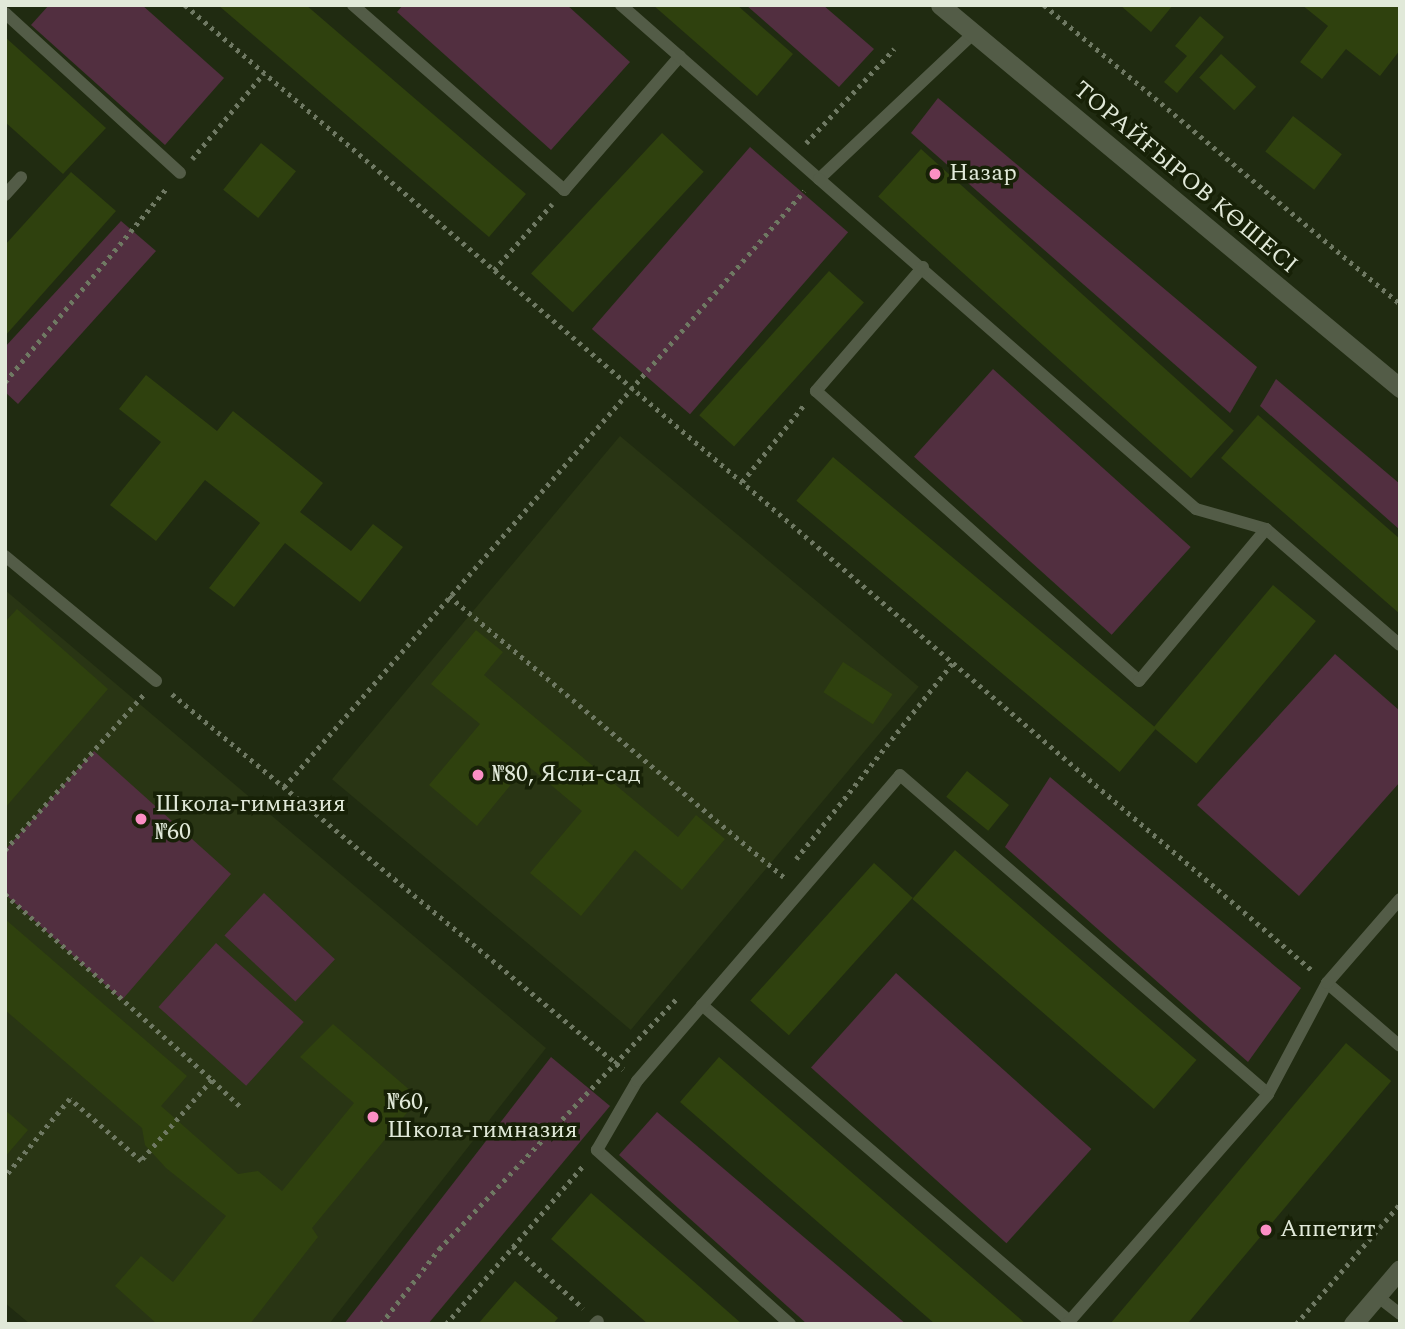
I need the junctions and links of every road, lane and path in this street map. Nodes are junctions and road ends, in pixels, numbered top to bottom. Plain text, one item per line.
1 (185, 5) edge
2 (353, 5) edge
3 (621, 5) edge
4 (940, 5) edge
5 (1044, 5) edge
6 (5, 13) edge
7 (973, 34) junction
8 (894, 48) dead end
9 (680, 56) junction
10 (264, 73) junction
11 (180, 173) junction
12 (816, 176) junction
13 (21, 177) dead end
14 (564, 190) junction
15 (5, 195) edge
16 (792, 201) dead end
17 (923, 267) junction
18 (494, 270) junction
19 (1400, 304) edge
20 (5, 382) edge
21 (631, 387) junction
22 (1400, 388) edge
23 (816, 391) junction
24 (741, 482) junction
25 (1266, 529) junction
26 (5, 556) edge
27 (449, 597) junction
28 (1400, 645) edge
29 (953, 662) junction
30 (156, 681) junction
31 (284, 787) junction
32 (5, 850) edge
33 (782, 876) junction
34 (775, 886) dead end
35 (800, 891) junction
36 (5, 894) edge
37 (1400, 899) edge
38 (1327, 983) junction
39 (681, 993) dead end
40 (702, 1005) junction
41 (1400, 1046) edge
42 (615, 1063) junction
43 (212, 1080) junction
44 (637, 1080) junction
45 (1268, 1094) junction
46 (242, 1107) dead end
47 (597, 1150) junction
48 (5, 1177) edge
49 (1400, 1204) edge
50 (513, 1246) junction
51 (1400, 1269) edge
52 (1377, 1296) junction
53 (1400, 1314) edge
54 (596, 1322) edge
55 (1069, 1322) edge
56 (382, 1324) edge
57 (446, 1324) edge
58 (790, 1324) edge
59 (1296, 1324) edge
60 (1353, 1324) edge

1 - 10 path
2 - 14 lane
3 - 9 lane
4 - 7 street, ТОРАЙҒЫРОВ КӨШЕСІ
5 - 19 path
6 - 11 lane
7 - 12 lane
7 - 22 street, ТОРАЙҒЫРОВ КӨШЕСІ
8 - 12 path
9 - 12 lane
9 - 14 lane
10 - 11 path
10 - 18 path
11 - 20 path
12 - 17 lane
13 - 15 lane
14 - 18 path
16 - 21 path
17 - 23 lane
17 - 25 lane
18 - 21 path
21 - 24 path
21 - 27 path
23 - 24 path
23 - 25 lane
24 - 29 path
25 - 28 lane
26 - 30 lane
27 - 31 path
27 - 33 path
29 - 33 path
29 - 38 path
30 - 31 path
30 - 32 path
31 - 42 path
33 - 34 path
33 - 35 path
35 - 40 lane
35 - 45 lane
36 - 43 path
37 - 38 lane
38 - 41 lane
38 - 45 lane
39 - 42 path
40 - 44 lane
40 - 55 lane
42 - 44 path
42 - 56 path
43 - 46 path
43 - 48 path
44 - 47 lane
45 - 55 lane
47 - 50 path
47 - 58 lane
49 - 59 path
50 - 54 path
50 - 57 path
51 - 52 street
52 - 53 lane
52 - 60 street

